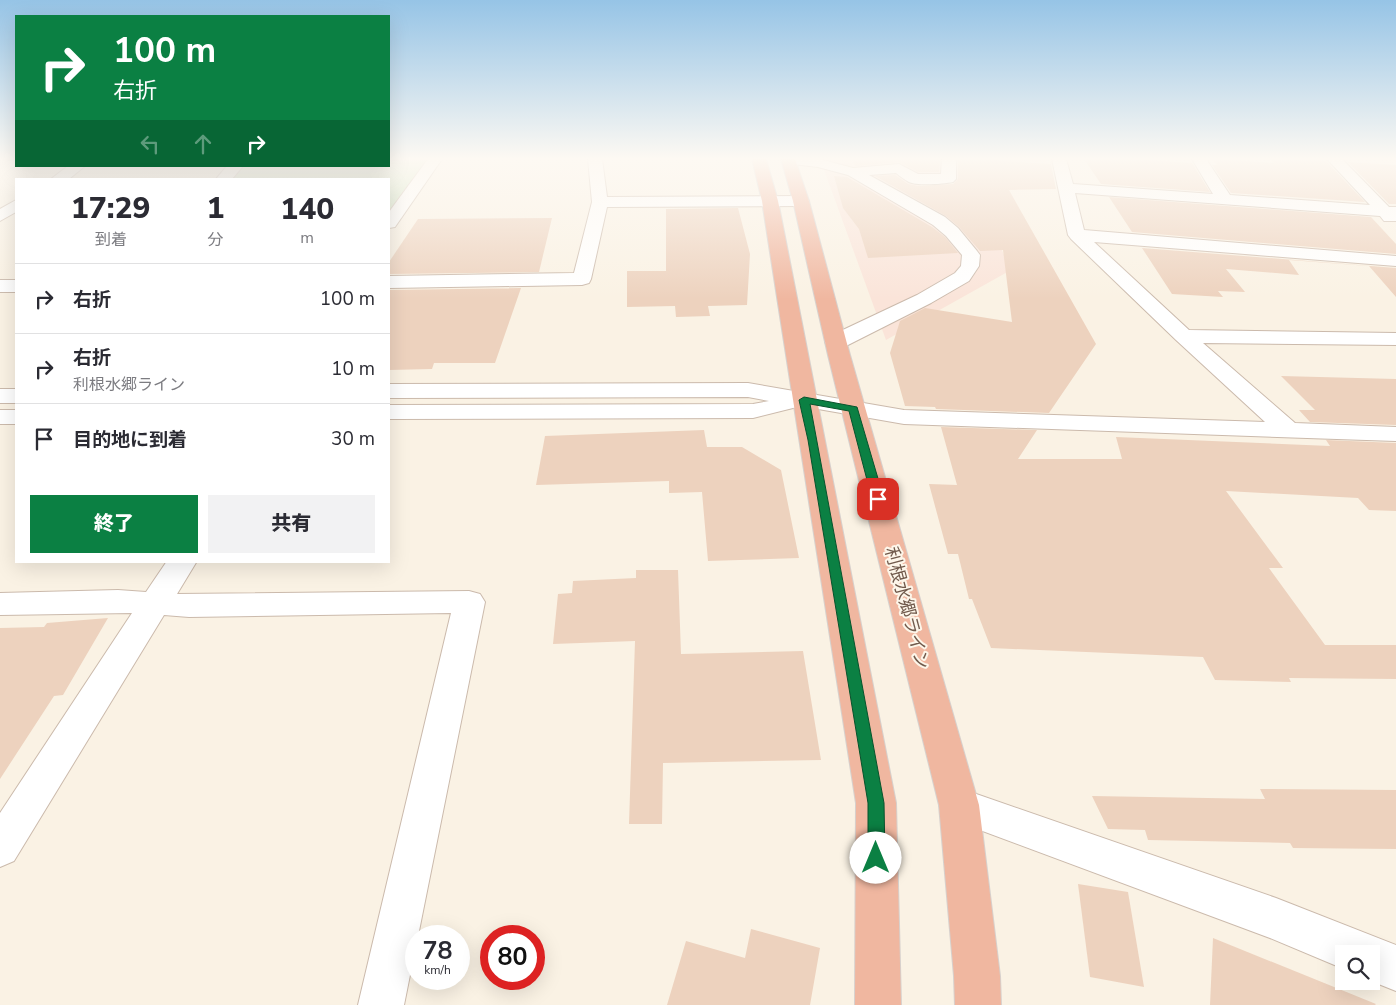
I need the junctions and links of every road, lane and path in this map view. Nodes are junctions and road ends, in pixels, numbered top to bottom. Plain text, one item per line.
1 (399, 206) edge
2 (599, 206) edge
3 (771, 206) edge
4 (803, 206) edge
5 (912, 206) edge
6 (1070, 206) edge
7 (1314, 206) edge
8 (15, 207) edge
9 (1390, 211) edge
10 (0, 216) edge
11 (15, 216) edge
12 (391, 216) edge
13 (1396, 223) edge
14 (1077, 235) junction
15 (1396, 261) edge
16 (390, 282) edge
17 (0, 286) edge
18 (15, 286) edge
19 (1183, 336) junction
20 (1396, 340) edge
21 (836, 342) junction
22 (390, 391) edge
23 (0, 396) edge
24 (15, 396) edge
25 (804, 400) junction
26 (854, 409) junction
27 (390, 412) edge
28 (0, 417) edge
29 (15, 417) edge
30 (1288, 430) junction
31 (1396, 434) edge
32 (181, 563) edge
33 (0, 604) edge
34 (155, 604) junction
35 (959, 805) junction
36 (0, 848) edge
37 (1339, 945) edge
38 (1380, 962) edge
39 (1396, 968) edge
40 (381, 1005) edge
41 (878, 1005) edge
42 (978, 1005) edge

1 - 12 street
2 - 16 street
3 - 25 highway
4 - 21 highway, 利根水郷ライン
5 - 21 street
6 - 14 street
7 - 9 street
8 - 10 street
9 - 13 street
10 - 11 street
14 - 15 street
14 - 19 street
17 - 18 street
19 - 20 street
19 - 30 street
21 - 26 highway, 利根水郷ライン
22 - 25 street
23 - 24 street
25 - 26 street
25 - 27 street
25 - 41 highway
26 - 30 street
26 - 35 highway, 利根水郷ライン
28 - 29 street
30 - 31 street
32 - 34 street
33 - 34 street
34 - 36 street
34 - 40 street
35 - 37 street
35 - 42 highway, 利根水郷ライン
38 - 39 street

